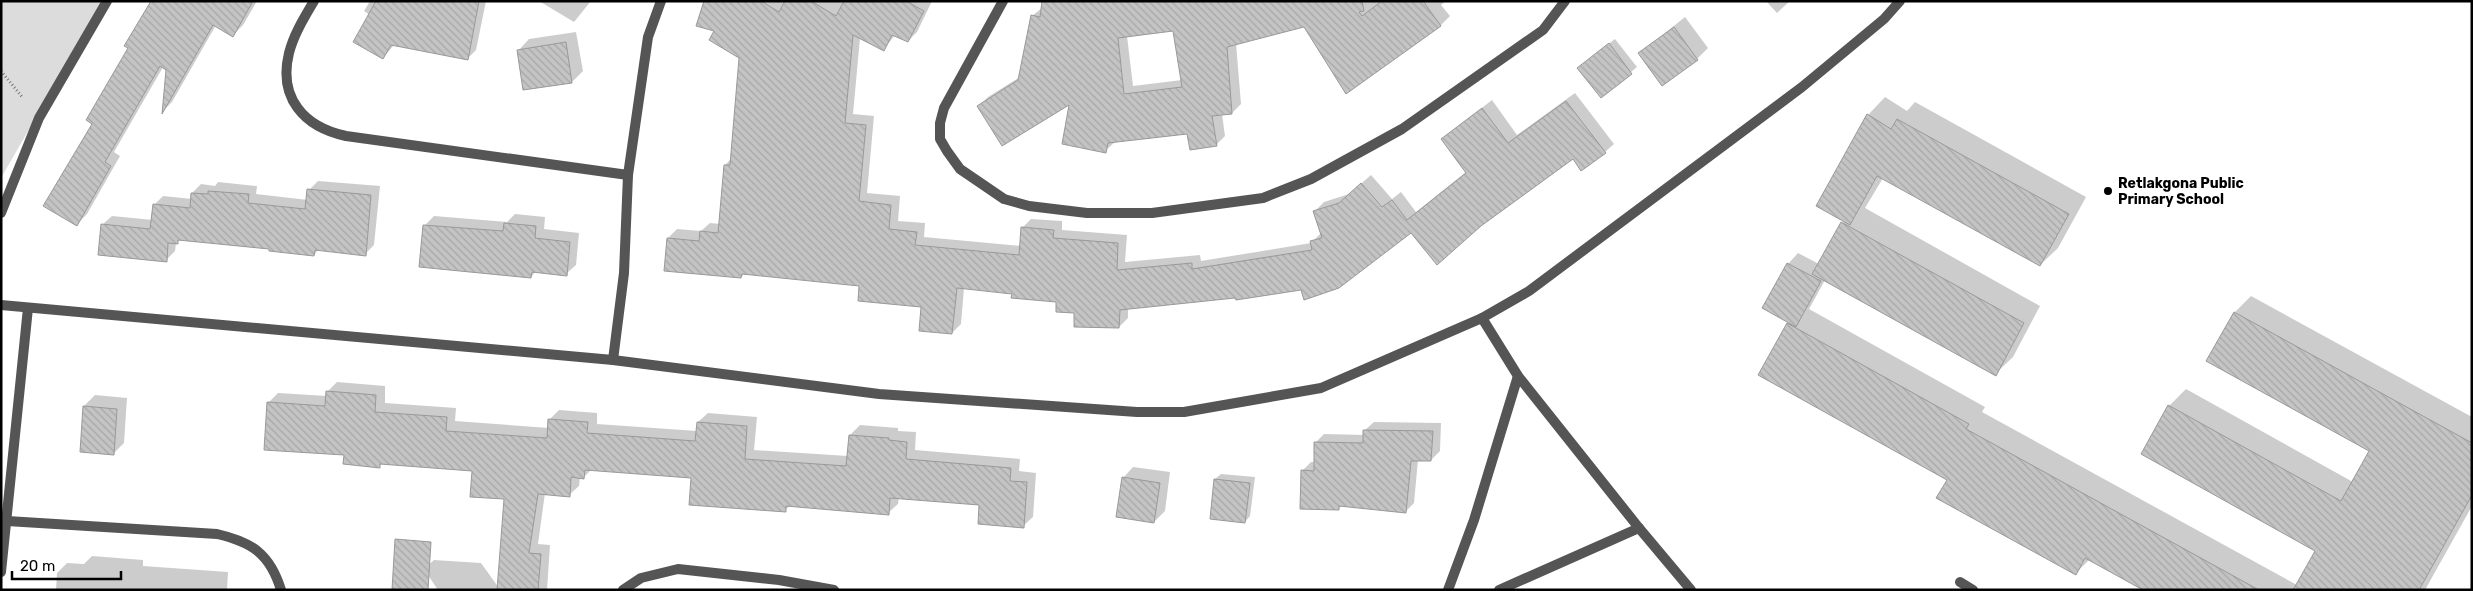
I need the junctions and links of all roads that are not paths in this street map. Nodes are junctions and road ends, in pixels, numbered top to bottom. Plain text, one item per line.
1 (107, 1) edge
2 (314, 1) edge
3 (661, 1) edge
4 (1003, 1) edge
5 (1565, 1) edge
6 (1900, 1) edge
7 (628, 175) junction
8 (1, 213) edge
9 (1, 305) edge
10 (28, 308) junction
11 (1482, 318) junction
12 (613, 360) junction
13 (1518, 376) junction
14 (7, 521) junction
15 (1639, 528) junction
16 (1, 572) edge
17 (1960, 582) dead end
18 (281, 590) edge
19 (623, 590) edge
20 (834, 590) edge
21 (1448, 590) edge
22 (1498, 590) edge
23 (1691, 590) edge
24 (1973, 590) edge

1 - 8 street
2 - 7 street
3 - 7 street
4 - 5 street
6 - 11 street
7 - 12 street
9 - 10 street
10 - 12 street
10 - 14 street
11 - 12 street
11 - 13 street
13 - 15 street
13 - 21 street
14 - 16 street
14 - 18 street
15 - 22 street
15 - 23 street
17 - 24 street
19 - 20 street

